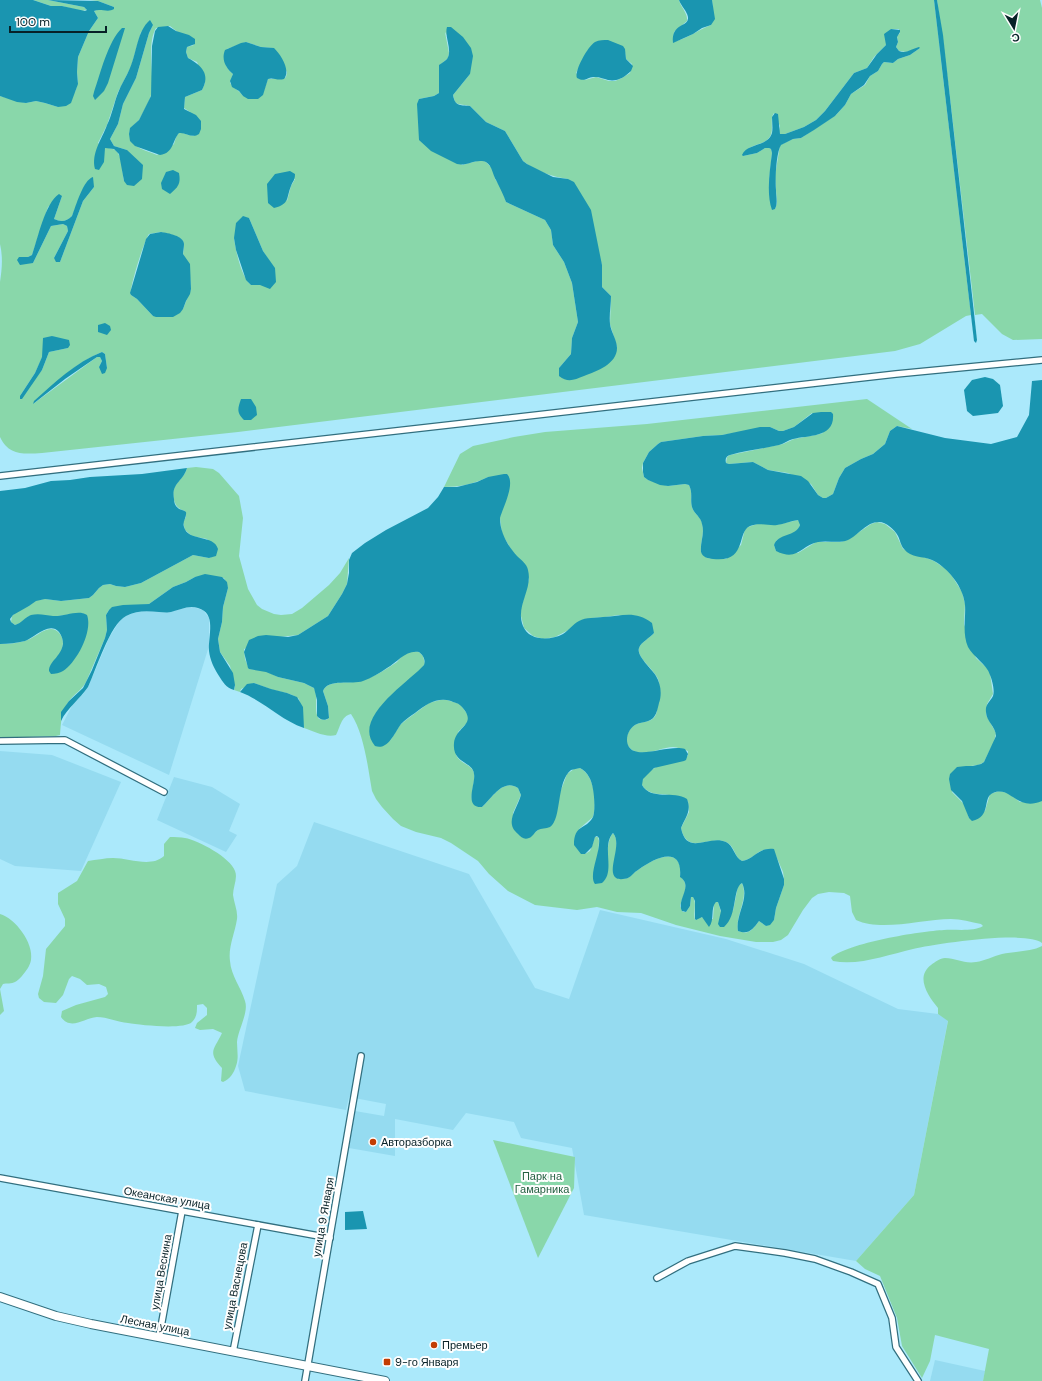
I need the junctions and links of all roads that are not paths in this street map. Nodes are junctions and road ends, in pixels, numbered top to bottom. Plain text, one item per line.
1 (1042, 360) edge
2 (0, 476) edge
3 (0, 741) edge
4 (164, 792) dead end
5 (361, 1056) dead end
6 (0, 1178) edge
7 (182, 1211) junction
8 (258, 1225) junction
9 (330, 1238) junction
10 (657, 1278) dead end
11 (0, 1297) edge
12 (159, 1338) junction
13 (233, 1352) junction
14 (308, 1366) junction
15 (305, 1381) edge
16 (384, 1381) edge
17 (918, 1381) edge

1 - 2 street
3 - 4 street
5 - 9 street, улица 9 Января
6 - 7 street, Океанская улица
7 - 8 street, Океанская улица
7 - 12 street, улица Веснина
8 - 9 street, Океанская улица
8 - 13 street, улица Васнецова
9 - 14 street, улица 9 Января
10 - 17 street
11 - 12 street, Лесная улица
12 - 13 street, Лесная улица
13 - 14 street, Лесная улица
14 - 15 street, улица 9 Января
14 - 16 street, Лесная улица

